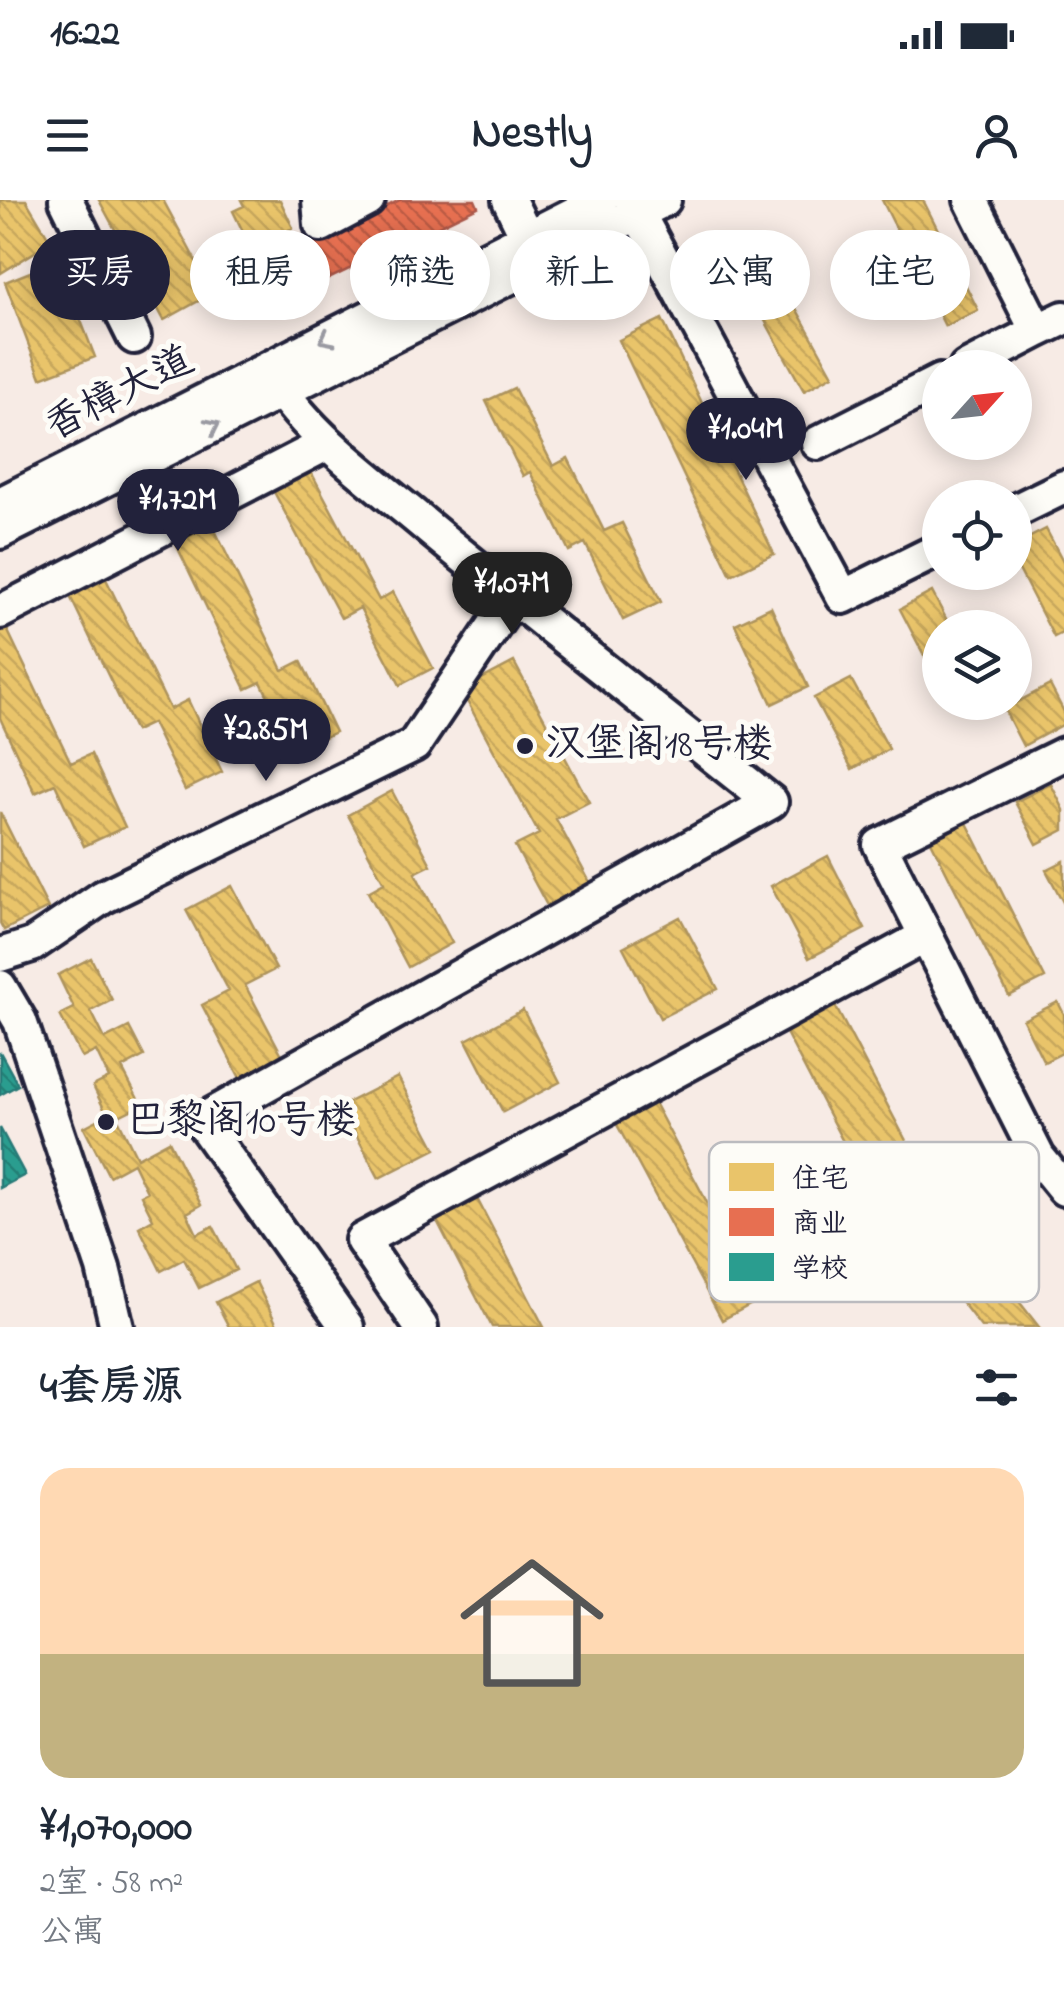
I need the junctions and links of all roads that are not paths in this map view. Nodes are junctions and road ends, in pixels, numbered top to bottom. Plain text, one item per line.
1 (66, 200) edge
2 (319, 200) edge
3 (368, 200) edge
4 (509, 200) edge
5 (971, 200) edge
6 (592, 202) edge
7 (644, 204) edge
8 (524, 230) edge
9 (540, 230) edge
10 (510, 247) edge
11 (1051, 325) edge
12 (134, 337) dead end
13 (1002, 350) edge
14 (274, 381) junction
15 (922, 390) edge
16 (328, 443) junction
17 (818, 443) dead end
18 (1064, 487) edge
19 (1032, 503) edge
20 (0, 504) edge
21 (0, 532) edge
22 (922, 557) edge
23 (514, 598) junction
24 (0, 612) edge
25 (1064, 754) edge
26 (926, 936) junction
27 (0, 955) edge
28 (0, 987) edge
29 (1030, 1142) edge
30 (1039, 1158) edge
31 (1064, 1190) edge
32 (117, 1327) edge
33 (347, 1327) edge
34 (421, 1327) edge

1 - 12 street
2 - 3 street
4 - 8 street
5 - 11 street
6 - 9 street, 香樟大道
7 - 14 street, 香樟大道
7 - 22 street
10 -> 14 street, 香樟大道
11 - 13 street
14 - 16 street
14 - 20 street, 香樟大道
21 -> 14 street, 香樟大道
15 - 17 street
16 - 23 street
16 - 24 street
18 - 19 street
23 - 27 street
23 - 33 street
25 - 26 street
26 - 29 street
26 - 34 street
28 - 32 street
30 - 31 street

